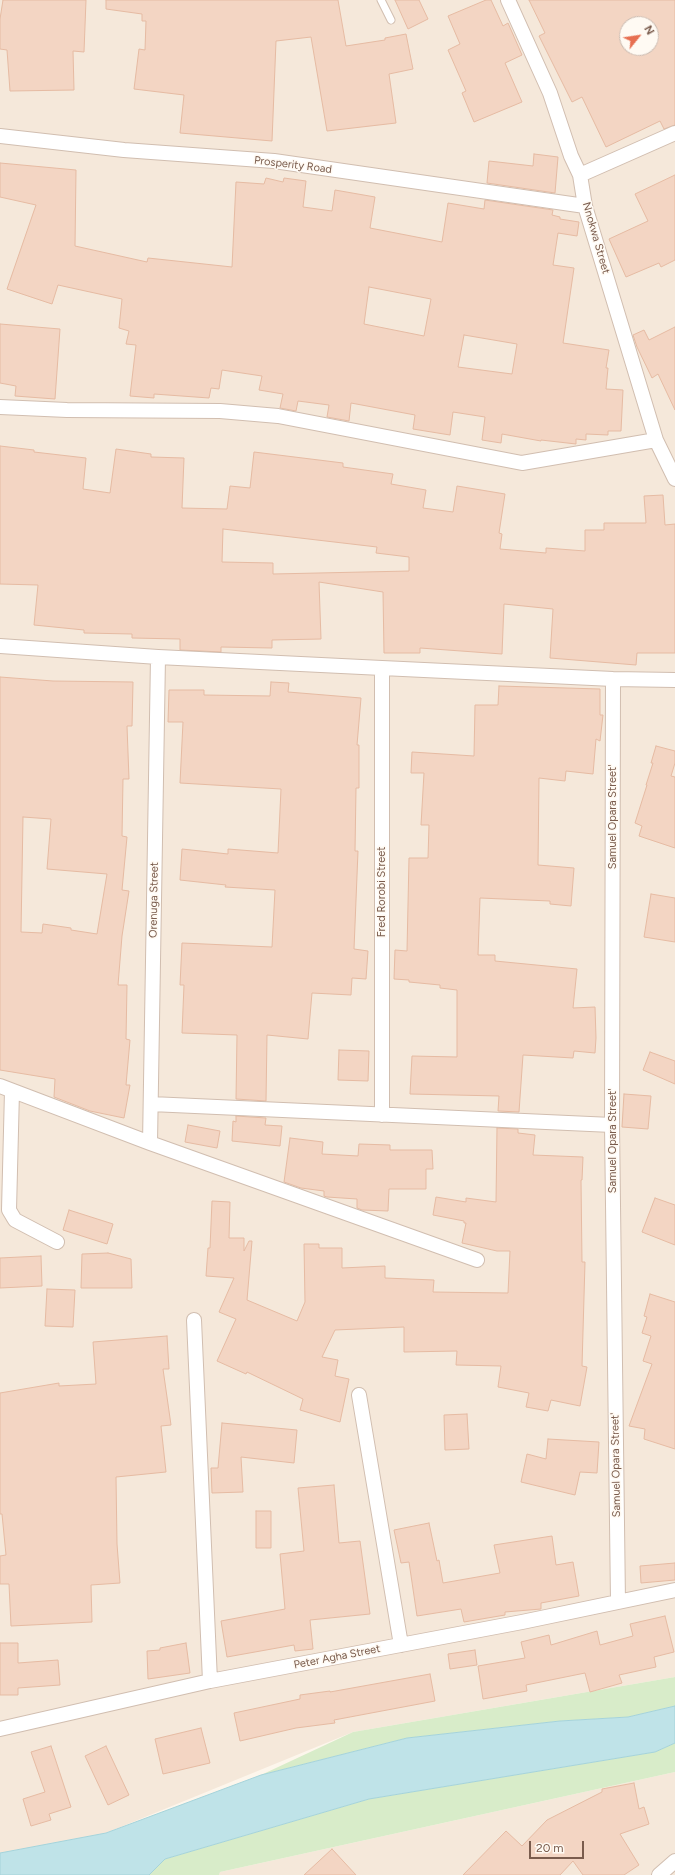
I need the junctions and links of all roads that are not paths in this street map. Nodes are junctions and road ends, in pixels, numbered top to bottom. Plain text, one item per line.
1 (381, 0) edge
2 (508, 0) edge
3 (391, 20) dead end
4 (675, 133) edge
5 (0, 136) edge
6 (580, 175) junction
7 (585, 206) junction
8 (0, 407) edge
9 (656, 440) junction
10 (674, 473) edge
11 (0, 646) edge
12 (158, 657) junction
13 (382, 668) junction
14 (613, 679) junction
15 (675, 680) edge
16 (6, 1089) edge
17 (151, 1104) junction
18 (382, 1115) junction
19 (612, 1125) junction
20 (150, 1143) junction
21 (57, 1242) dead end
22 (477, 1260) dead end
23 (194, 1320) dead end
24 (358, 1395) dead end
25 (675, 1590) edge
26 (618, 1602) junction
27 (401, 1645) junction
28 (210, 1681) junction
29 (0, 1729) edge
30 (675, 1861) edge
31 (659, 1875) edge

1 - 3 lane
2 - 6 street, Nnokwa Street
4 - 6 street
5 - 7 street, Prosperity Road
6 - 7 street, Nnokwa Street
7 - 9 street, Nnokwa Street
8 - 9 street
9 - 10 street, Nnokwa Street
11 - 12 street
12 - 13 street
12 - 17 street, Orenuga Street
13 - 14 street
13 - 18 street, Fred Rorobi Street
14 - 15 street
14 - 19 street, Samuel Opara Street'
16 - 20 street
16 - 21 street
17 - 18 street
17 - 20 street, Orenuga Street
18 - 19 street
19 - 26 street, Samuel Opara Street'
20 - 22 street
23 - 28 street
24 - 27 street
25 - 26 street, Peter Agha Street
26 - 27 street, Peter Agha Street
27 - 28 street, Peter Agha Street
28 - 29 street, Peter Agha Street
30 - 31 street

